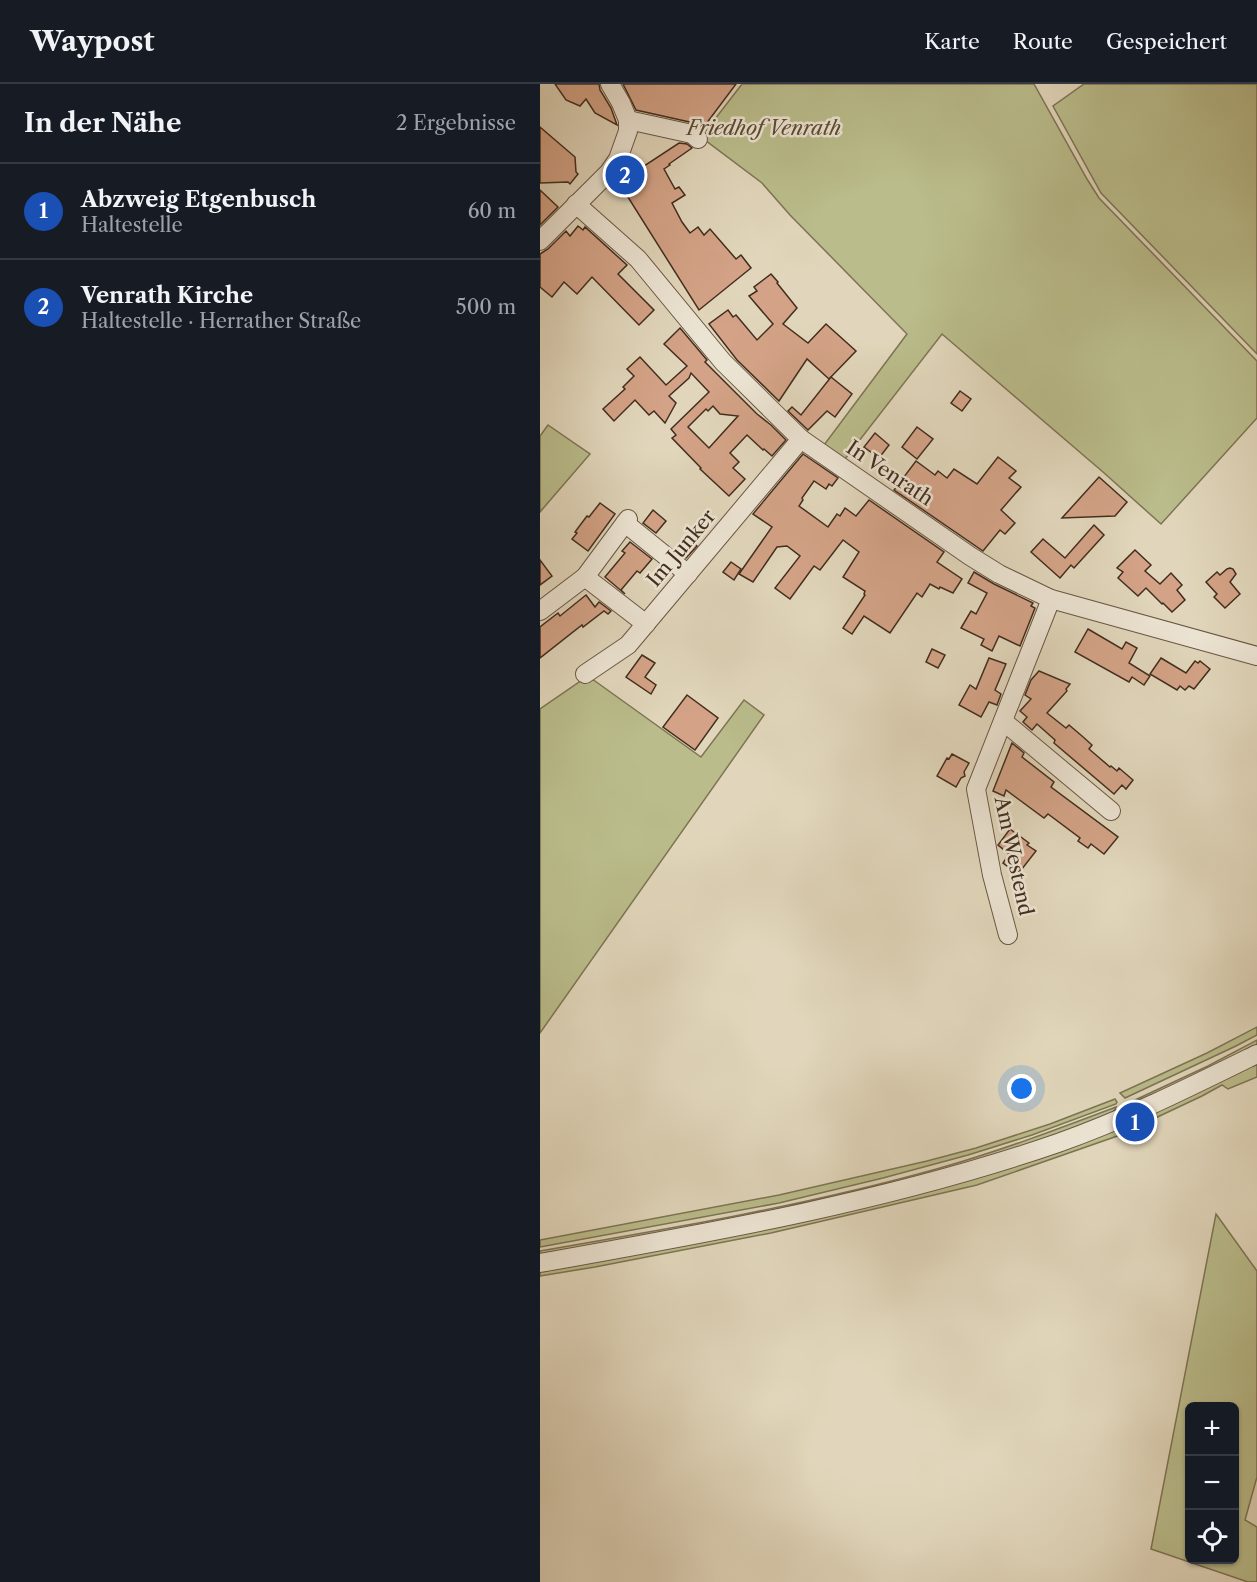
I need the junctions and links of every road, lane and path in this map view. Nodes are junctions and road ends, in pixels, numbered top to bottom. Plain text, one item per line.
1 (610, 84) edge
2 (628, 120) junction
3 (698, 139) dead end
4 (576, 204) junction
5 (540, 241) edge
6 (801, 439) junction
7 (688, 574) junction
8 (585, 577) junction
9 (1051, 598) junction
10 (540, 611) edge
11 (646, 624) junction
12 (1257, 656) edge
13 (585, 674) dead end
14 (1003, 721) junction
15 (1111, 811) dead end
16 (1008, 935) dead end
17 (1257, 1053) edge
18 (540, 1263) edge

1 - 2 street
2 - 3 street
2 - 4 street
4 - 5 street
4 - 6 street, In Venrath
6 - 7 street, Im Junker
6 - 9 street, In Venrath
7 - 8 street
7 - 11 street, Im Junker
8 - 10 street
8 - 11 street
9 - 12 street, In Venrath
9 - 14 street, Am Westend
11 - 13 street, Im Junker
14 - 15 street
14 - 16 street, Am Westend
17 - 18 street

